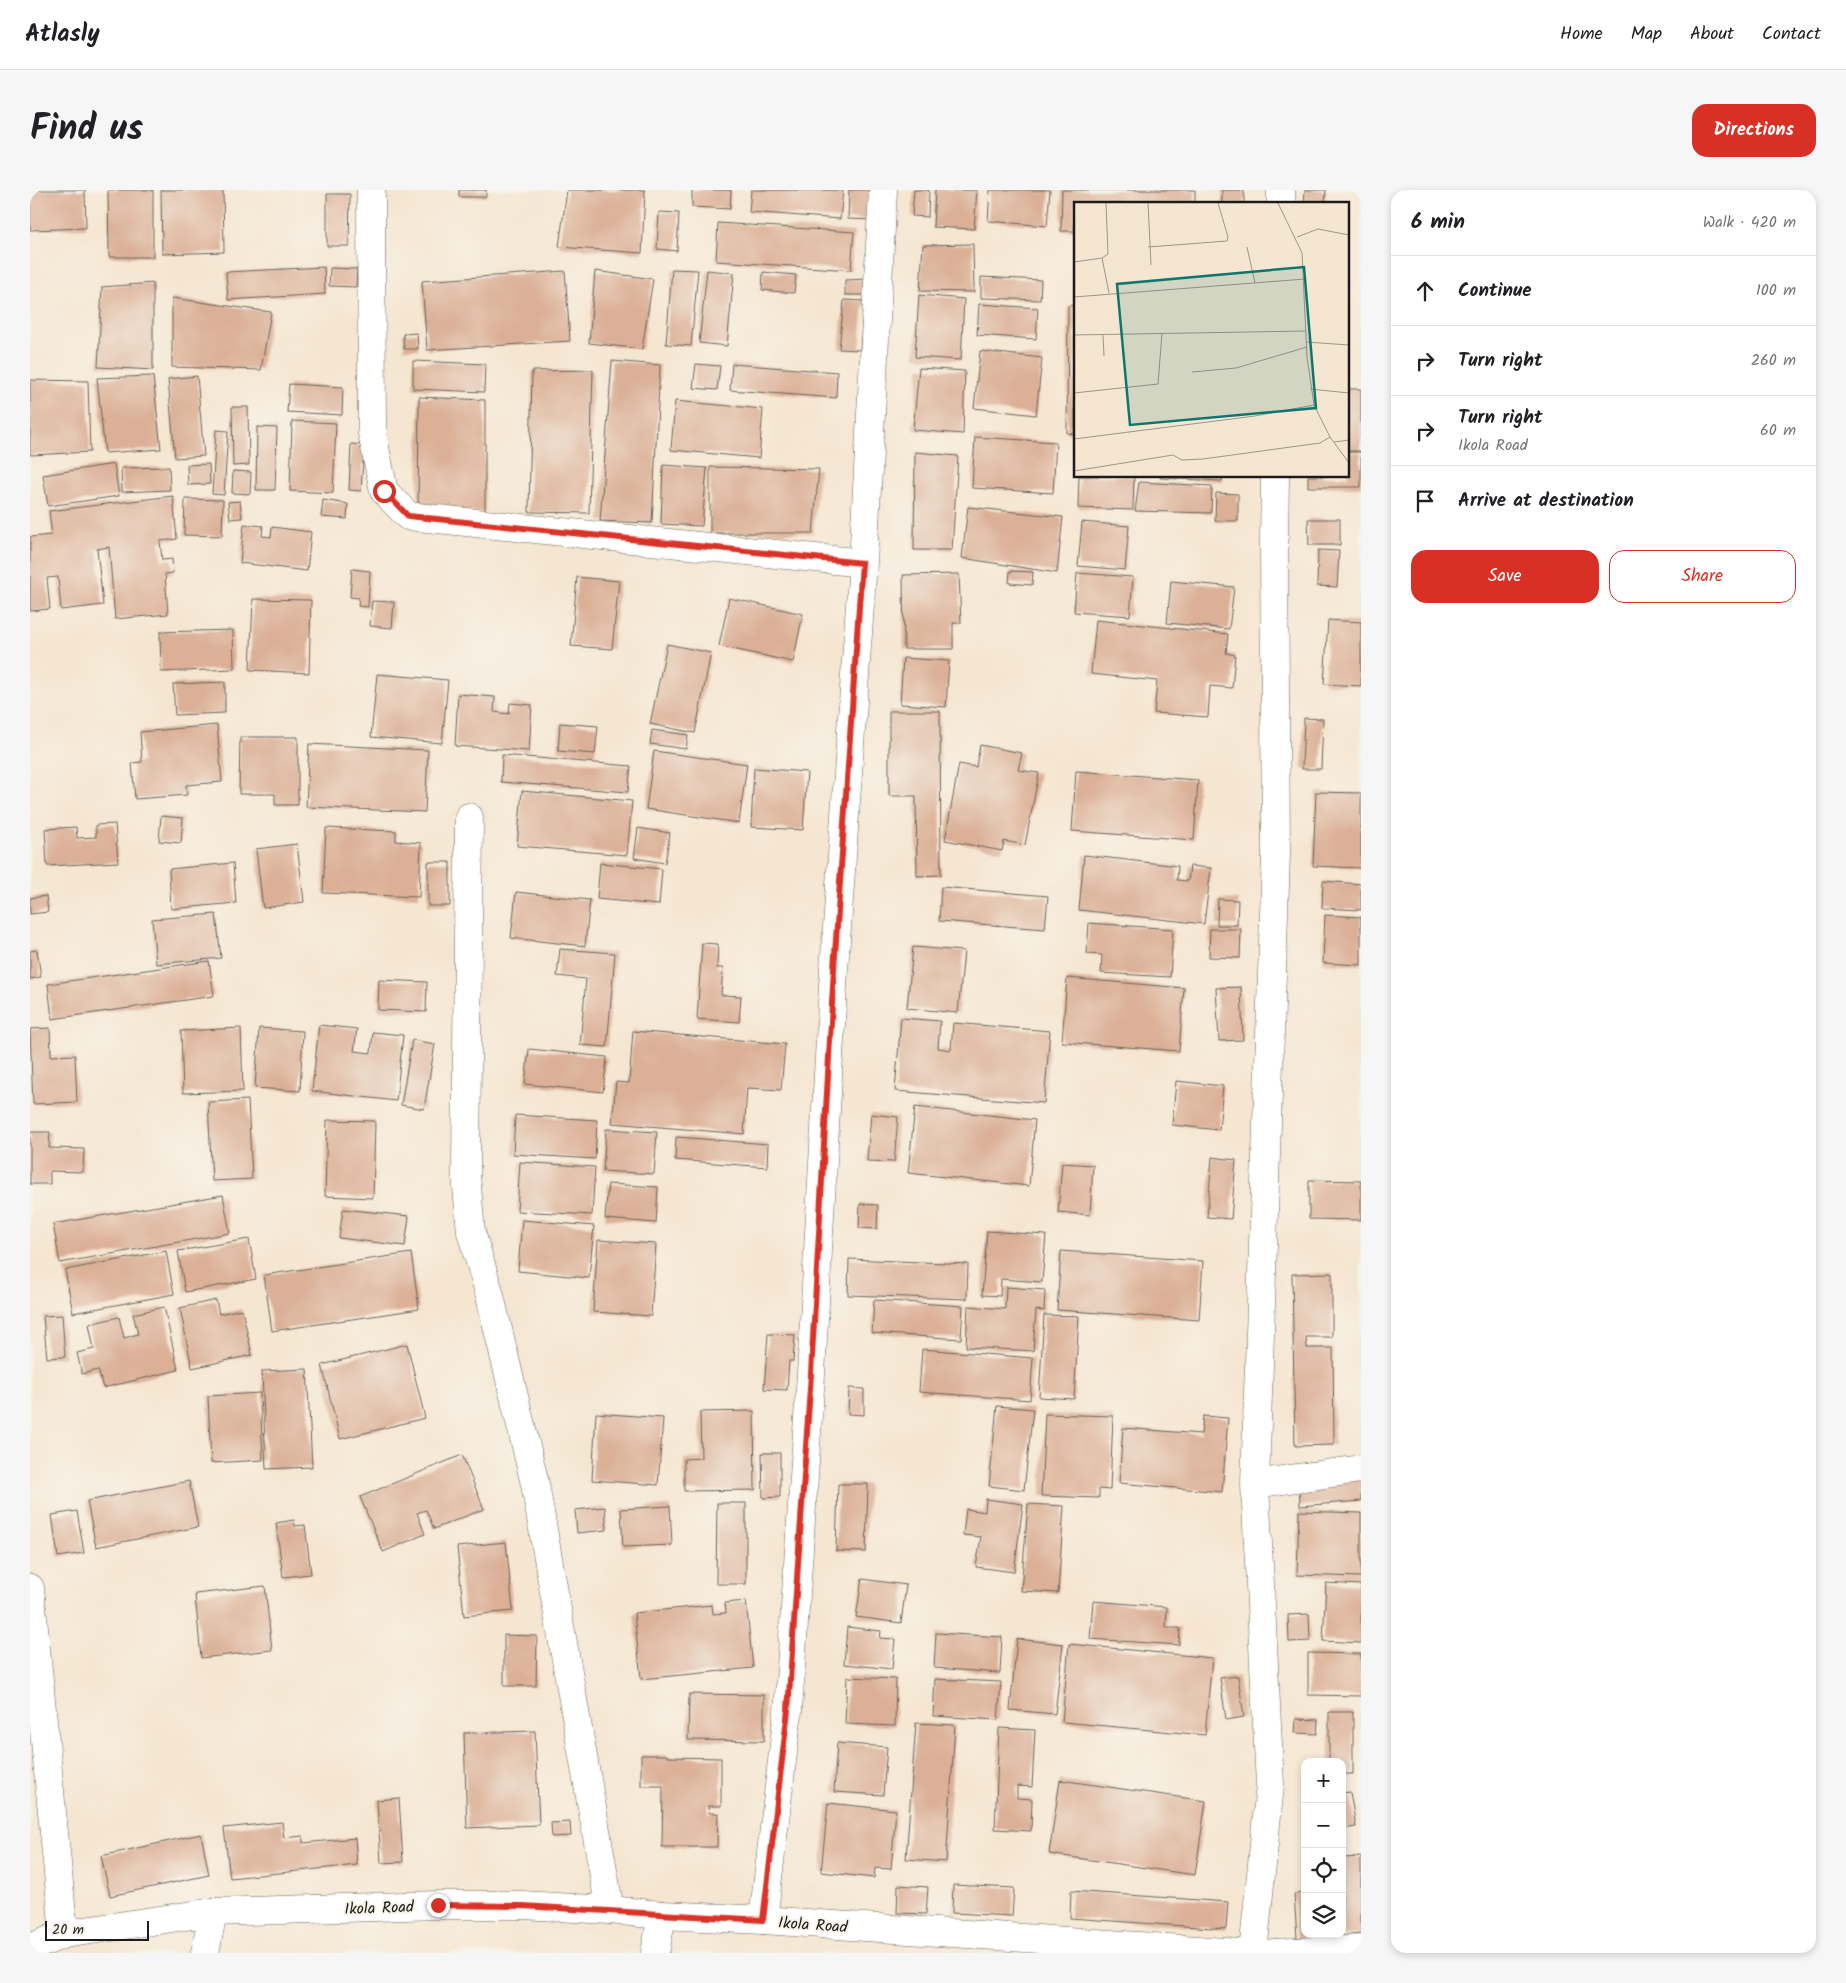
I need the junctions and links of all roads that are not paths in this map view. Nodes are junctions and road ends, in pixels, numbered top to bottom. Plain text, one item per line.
1 (371, 190) edge
2 (882, 190) edge
3 (1275, 478) edge
4 (862, 563) junction
5 (469, 817) dead end
6 (1361, 1469) edge
7 (1254, 1484) junction
8 (30, 1588) edge
9 (610, 1910) junction
10 (213, 1912) junction
11 (662, 1915) junction
12 (763, 1920) junction
13 (64, 1934) junction
14 (30, 1948) edge
15 (1361, 1949) edge
16 (206, 1953) edge
17 (655, 1953) edge
18 (1240, 1953) edge
19 (1252, 1953) edge
20 (1273, 1953) edge

1 - 4 street
2 - 4 street
3 - 7 street
4 - 12 street
5 - 9 street
6 - 7 street
7 - 19 street
8 - 13 street
9 - 10 street, Ikola Road
9 - 11 street, Ikola Road
10 - 13 street, Ikola Road
10 - 16 street
11 - 12 street, Ikola Road
11 - 17 street
12 - 18 street, Ikola Road
13 - 14 street, Ikola Road
15 - 20 street

